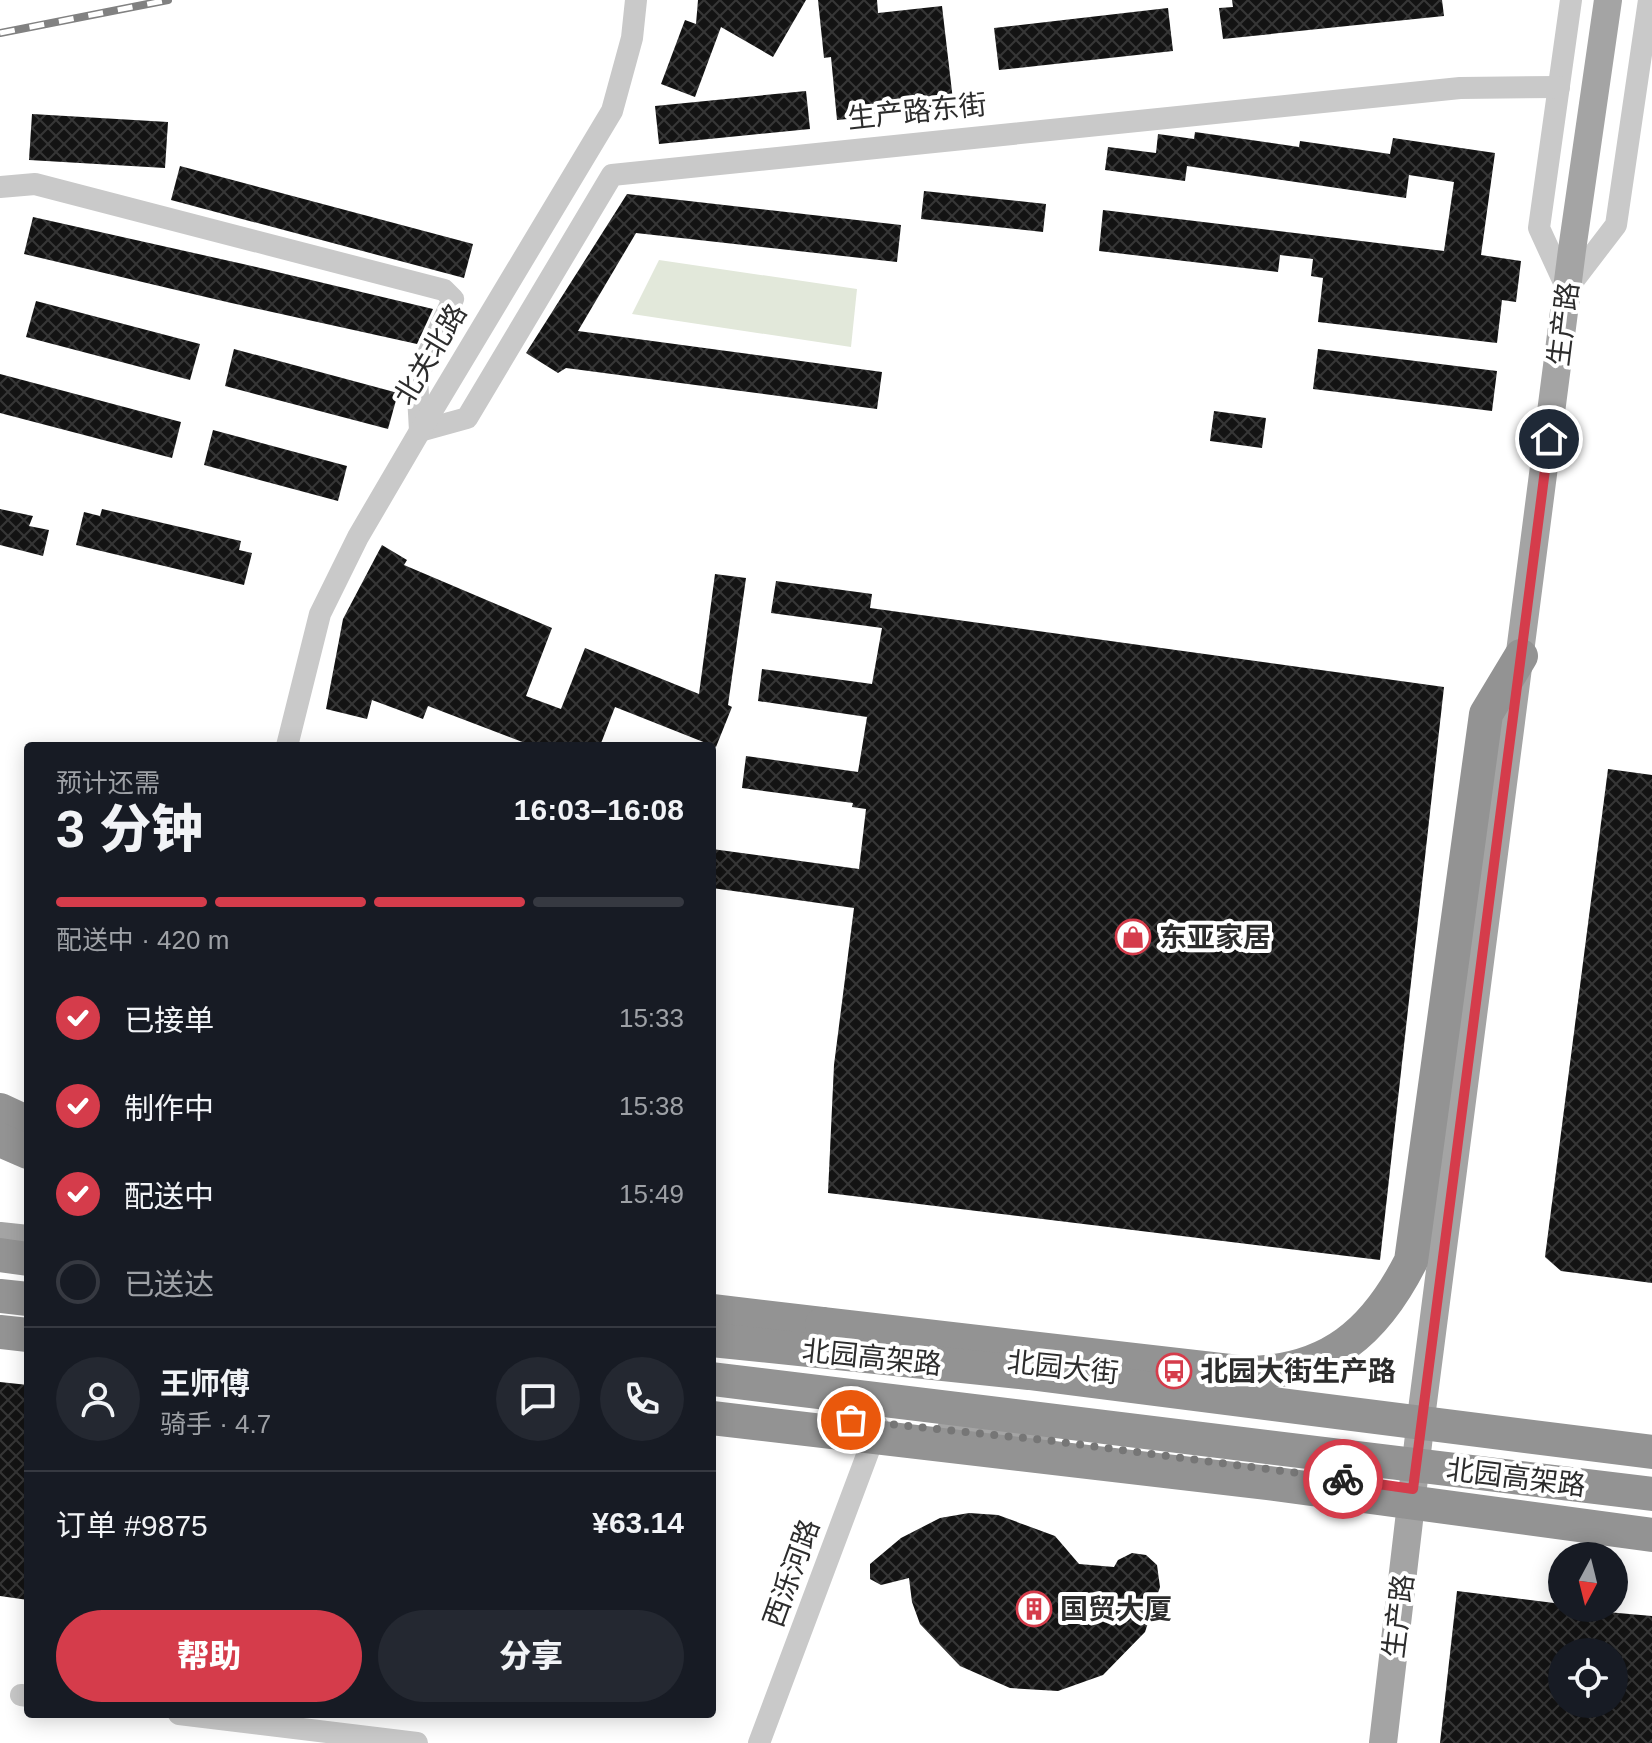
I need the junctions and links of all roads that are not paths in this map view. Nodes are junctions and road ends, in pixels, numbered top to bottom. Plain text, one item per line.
1 (636, 0) edge
2 (1571, 0) edge
3 (1608, 0) edge
4 (1649, 0) edge
5 (1648, 34) edge
6 (1559, 87) junction
7 (0, 187) edge
8 (1567, 289) junction
9 (420, 431) junction
10 (1521, 656) junction
11 (288, 742) edge
12 (0, 1110) edge
13 (24, 1121) edge
14 (0, 1140) edge
15 (24, 1150) edge
16 (0, 1236) edge
17 (24, 1239) edge
18 (0, 1255) edge
19 (24, 1258) edge
20 (0, 1296) edge
21 (24, 1299) edge
22 (716, 1311) edge
23 (0, 1316) edge
24 (24, 1319) edge
25 (822, 1324) junction
26 (716, 1328) edge
27 (0, 1332) edge
28 (24, 1335) edge
29 (716, 1340) edge
30 (1029, 1373) junction
31 (716, 1379) edge
32 (716, 1402) edge
33 (1422, 1410) junction
34 (716, 1418) edge
35 (1041, 1419) junction
36 (879, 1424) junction
37 (842, 1433) junction
38 (1652, 1438) edge
39 (1652, 1452) edge
40 (1413, 1489) junction
41 (1652, 1494) edge
42 (1652, 1518) edge
43 (1652, 1535) edge
44 (196, 1718) edge
45 (259, 1733) edge
46 (417, 1743) edge
47 (759, 1743) edge
48 (1383, 1743) edge

1 - 9 street, 北关北路
2 - 6 street
3 - 8 main road, 生产路
4 - 5 street
5 - 8 street
6 - 8 street
6 - 9 street, 生产路东街
7 - 9 street
8 - 10 main road, 生产路
9 - 11 street, 北关北路
10 - 25 highway
10 - 33 main road, 生产路
12 - 13 highway
14 - 15 highway
16 - 17 main road
18 - 19 highway
20 - 21 highway
22 - 25 highway
23 - 24 main road
25 - 30 highway
26 - 33 main road, 北园大街
27 - 28 highway
29 - 30 highway, 北园高架路
30 - 39 highway, 北园高架路
31 - 35 highway, 北园高架路
32 - 36 main road
33 - 38 main road, 北园大街
33 - 40 main road, 生产路
34 - 37 highway
35 - 37 highway
35 - 41 highway, 北园高架路
36 - 40 main road
36 - 47 street, 西泺河路
37 - 43 highway
40 - 42 main road
40 - 48 main road, 生产路
44 - 45 street
45 - 46 street

